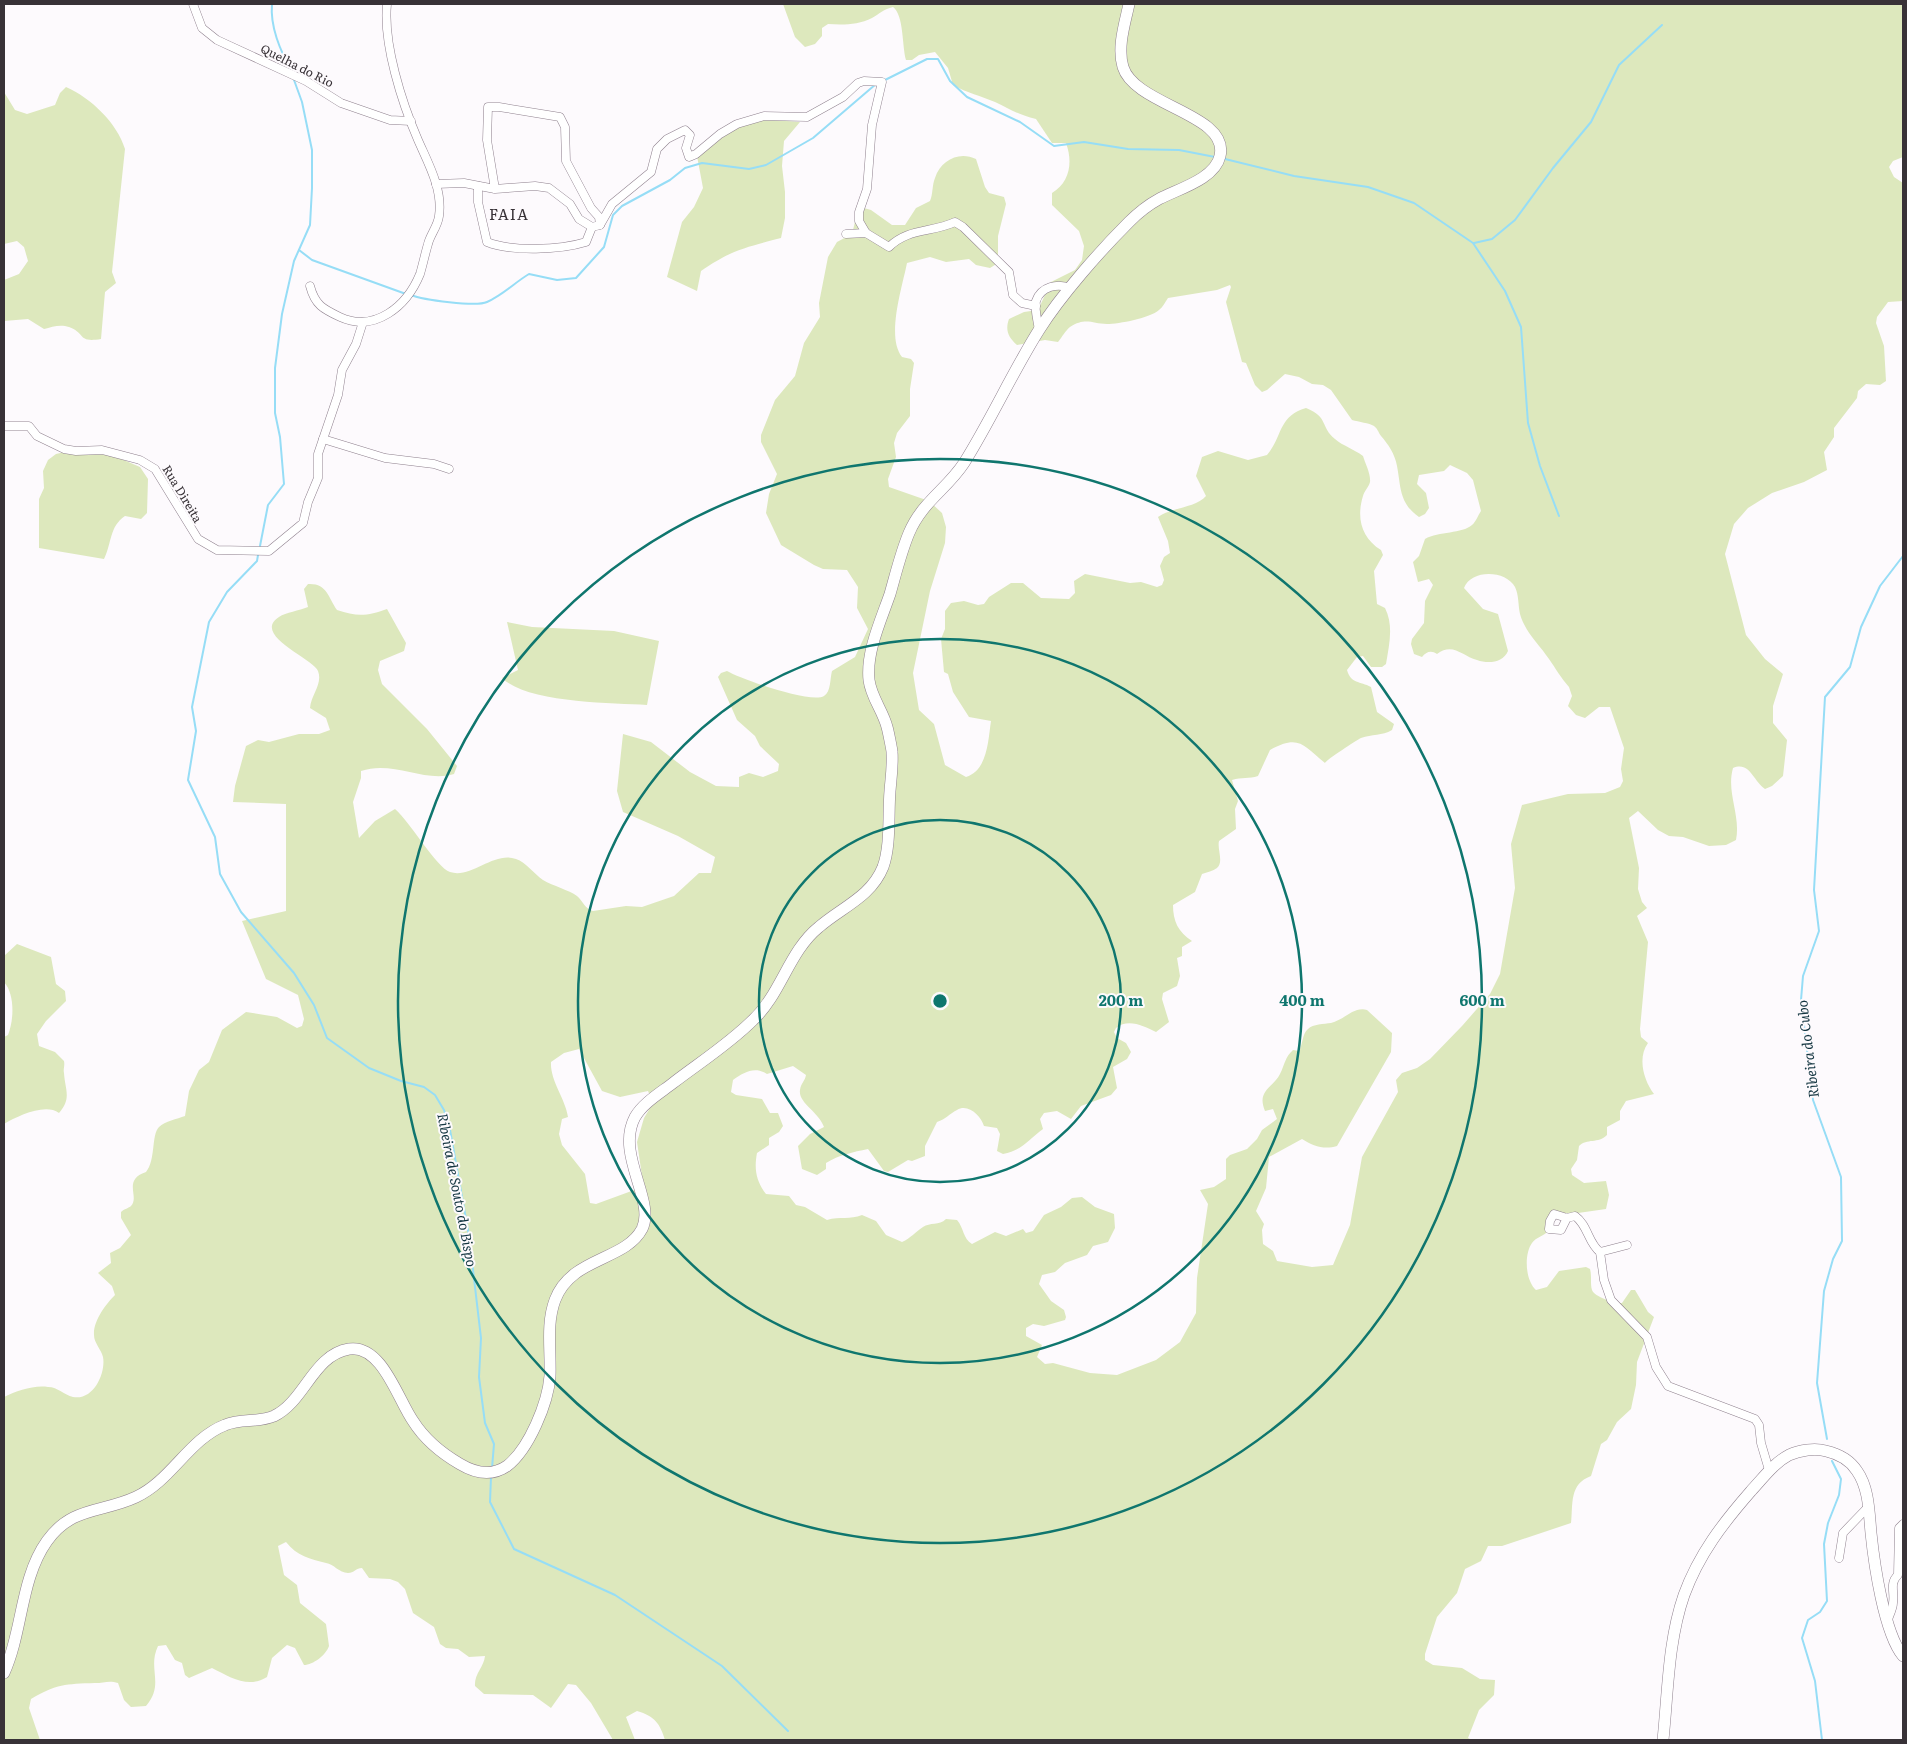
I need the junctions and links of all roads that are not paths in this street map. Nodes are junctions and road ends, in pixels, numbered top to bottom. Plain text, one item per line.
1 (194, 4) edge
2 (387, 4) edge
3 (1129, 4) edge
4 (411, 121) junction
5 (436, 184) junction
6 (478, 186) junction
7 (495, 189) junction
8 (596, 226) junction
9 (866, 233) junction
10 (846, 234) dead end
11 (310, 286) dead end
12 (1070, 288) junction
13 (1036, 306) junction
14 (363, 322) junction
15 (1039, 330) junction
16 (4, 426) edge
17 (323, 439) junction
18 (449, 469) dead end
19 (1567, 1218) dead end
20 (1627, 1245) dead end
21 (1600, 1252) junction
22 (1769, 1470) junction
23 (1868, 1507) junction
24 (1903, 1524) edge
25 (1839, 1558) dead end
26 (1888, 1619) junction
27 (1903, 1656) edge
28 (4, 1673) edge
29 (1662, 1740) edge

1 - 4 street, Quelha do Rio
2 - 4 street
3 - 12 main road
4 - 5 street
5 - 6 street
5 - 14 street
6 - 7 street
6 - 8 street
7 - 8 street
7 - 8 street
8 - 9 street
9 - 10 street
9 - 13 street
11 - 14 street
12 - 13 street
12 - 15 main road
13 - 15 street
14 - 17 street, Rua Direita
15 - 28 main road
16 - 17 street, Rua Direita
17 - 18 street
19 - 21 street
20 - 21 street
21 - 22 street
22 - 23 main road
22 - 29 main road
23 - 25 street
23 - 26 main road
24 - 26 street
26 - 27 main road

